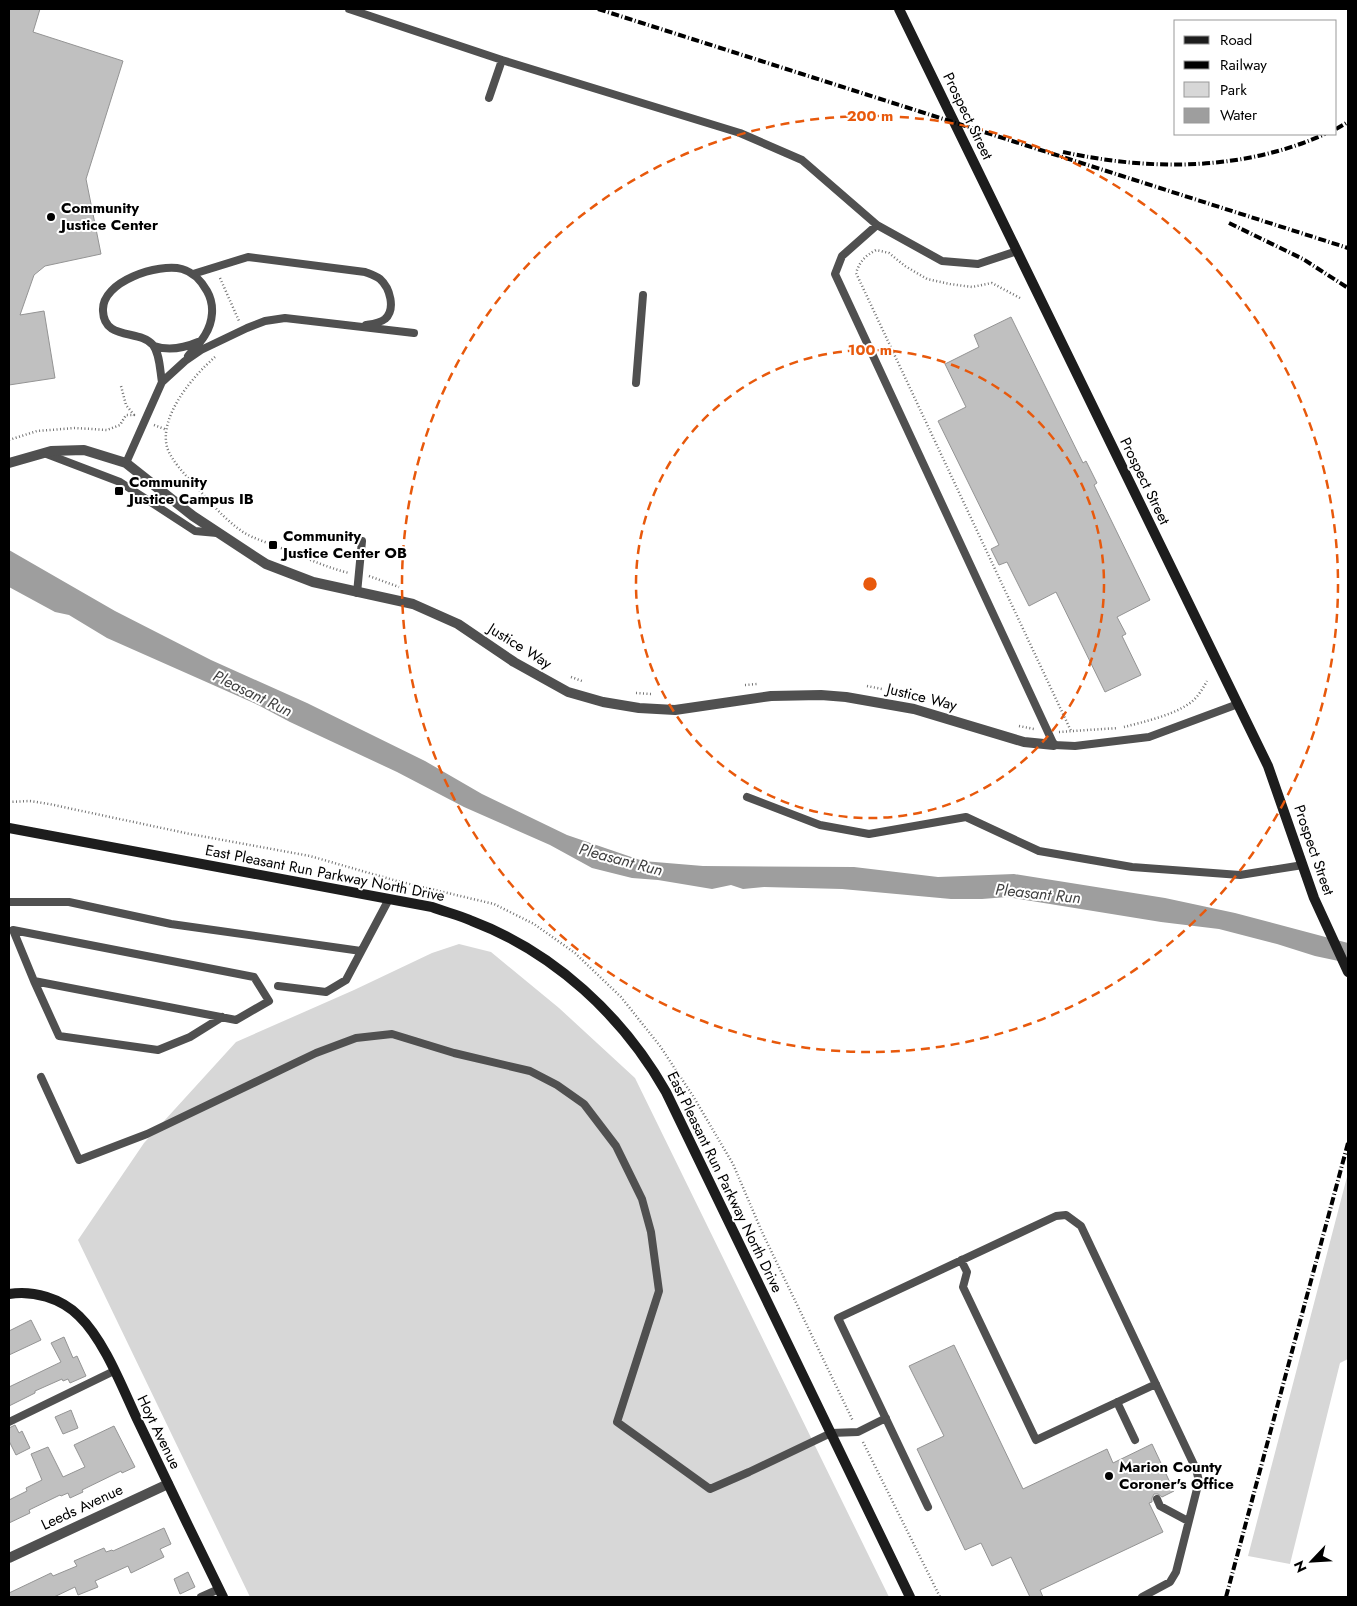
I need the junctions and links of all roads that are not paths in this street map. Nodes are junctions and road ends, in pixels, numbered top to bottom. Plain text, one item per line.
1 (349, 9) edge
2 (899, 9) edge
3 (502, 60) junction
4 (489, 98) dead end
5 (877, 224) junction
6 (1017, 251) junction
7 (193, 274) junction
8 (643, 295) dead end
9 (357, 327) junction
10 (414, 333) dead end
11 (199, 342) junction
12 (154, 346) junction
13 (185, 361) junction
14 (162, 382) junction
15 (636, 383) dead end
16 (44, 453) junction
17 (9, 463) edge
18 (126, 463) junction
19 (219, 534) junction
20 (362, 541) dead end
21 (357, 593) junction
22 (1238, 704) junction
23 (1054, 745) junction
24 (747, 797) dead end
25 (9, 828) edge
26 (1303, 865) junction
27 (389, 899) junction
28 (9, 902) edge
29 (9, 921) edge
30 (11, 930) edge
31 (361, 951) junction
32 (1348, 972) edge
33 (34, 981) junction
34 (278, 986) dead end
35 (222, 1017) junction
36 (41, 1077) dead end
37 (961, 1260) junction
38 (9, 1294) edge
39 (114, 1371) junction
40 (1156, 1384) junction
41 (1117, 1402) junction
42 (886, 1418) junction
43 (9, 1422) edge
44 (831, 1433) junction
45 (1135, 1440) dead end
46 (168, 1484) junction
47 (1157, 1500) dead end
48 (928, 1507) dead end
49 (1188, 1521) junction
50 (9, 1558) edge
51 (221, 1593) edge
52 (201, 1597) edge
53 (910, 1597) edge
54 (1142, 1597) edge

1 - 3 lane
2 - 6 main road, Prospect Street
3 - 4 lane
3 - 5 lane
5 - 6 lane
5 - 23 lane
6 - 22 main road, Prospect Street
7 - 9 lane
7 - 11 lane
7 - 12 lane
8 - 15 lane
9 - 10 lane
9 - 13 lane
11 - 12 lane
11 - 13 lane
12 - 14 lane
13 - 14 lane
14 - 18 lane
16 - 17 street, Justice Way
16 - 18 street, Justice Way
16 - 19 lane
18 - 19 street, Justice Way
19 - 21 street, Justice Way
20 - 21 lane
21 - 23 street, Justice Way
22 - 23 lane
22 - 26 main road, Prospect Street
24 - 26 lane
25 - 27 main road, East Pleasant Run Parkway North Drive
26 - 32 main road, Prospect Street
27 - 31 lane
27 - 44 main road, East Pleasant Run Parkway North Drive
28 - 31 lane
29 - 30 lane
30 - 33 lane
30 - 35 lane
31 - 34 lane
33 - 35 lane
33 - 35 lane
36 - 44 lane
37 - 40 lane
37 - 41 lane
37 - 42 lane
38 - 39 main road, Hoyt Avenue
39 - 43 lane
39 - 46 main road, Hoyt Avenue
40 - 41 lane
40 - 49 lane
41 - 45 lane
42 - 44 lane
42 - 48 lane
44 - 53 main road, East Pleasant Run Parkway North Drive
46 - 50 street, Leeds Avenue
46 - 51 main road, Hoyt Avenue
47 - 49 lane
49 - 54 lane
51 - 52 lane

